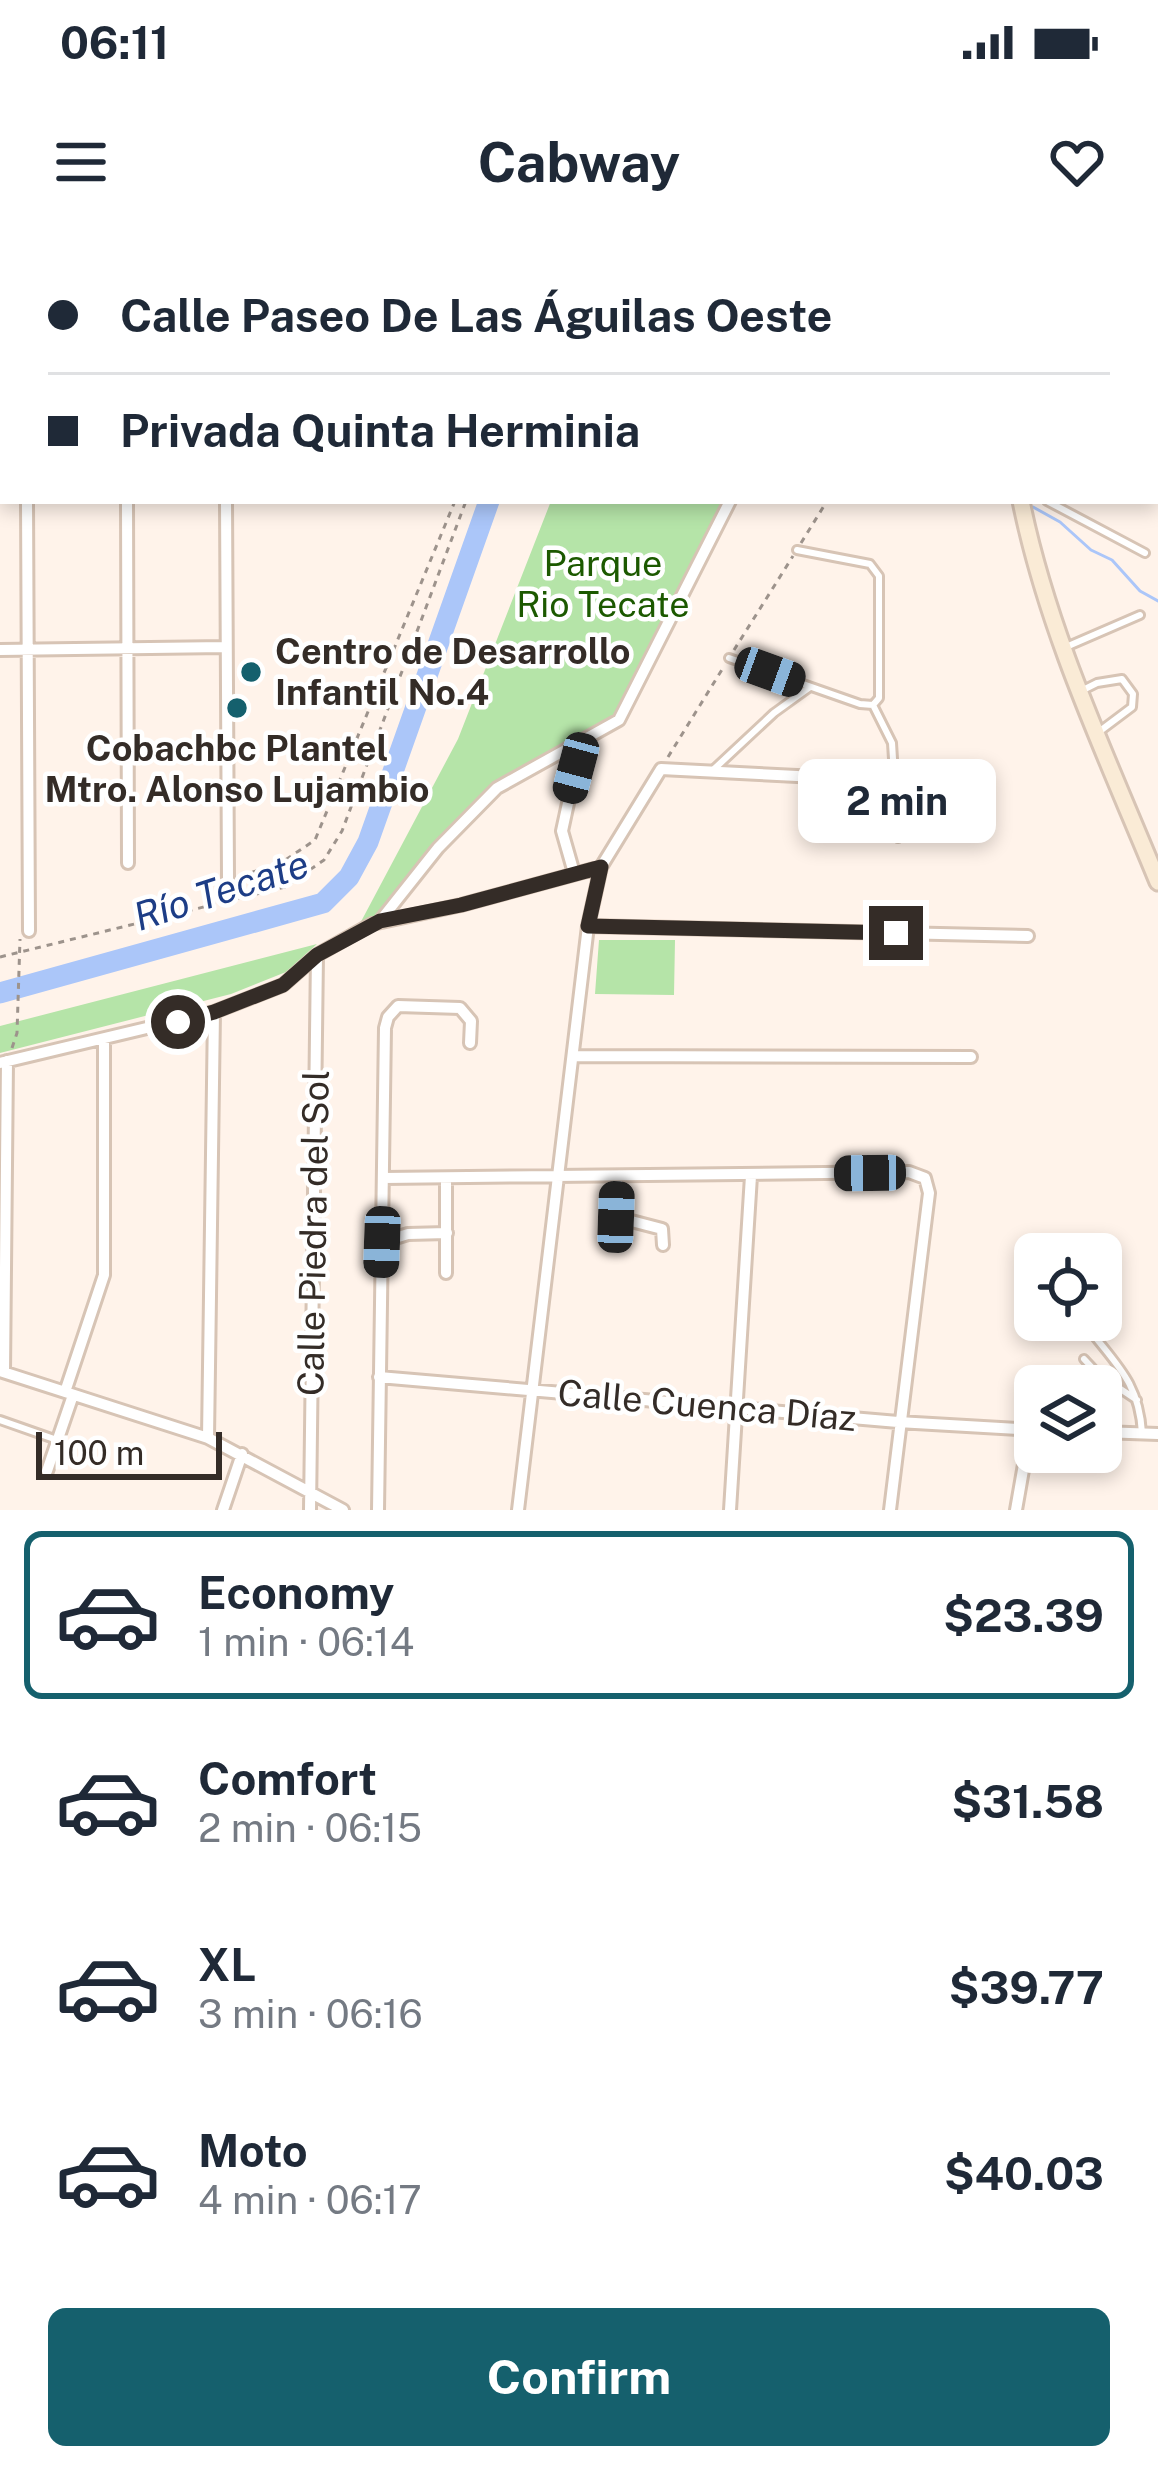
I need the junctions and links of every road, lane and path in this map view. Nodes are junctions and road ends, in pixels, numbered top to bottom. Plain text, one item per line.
1 (27, 504) edge
2 (128, 504) edge
3 (226, 504) edge
4 (453, 504) edge
5 (465, 504) edge
6 (729, 504) edge
7 (825, 504) edge
8 (1022, 504) edge
9 (1053, 504) edge
10 (796, 550) junction
11 (1145, 554) dead end
12 (1140, 615) dead end
13 (225, 647) junction
14 (127, 648) junction
15 (1063, 648) junction
16 (0, 650) edge
17 (25, 650) junction
18 (729, 658) junction
19 (810, 687) junction
20 (1080, 692) junction
21 (873, 705) junction
22 (1097, 733) junction
23 (581, 742) junction
24 (661, 769) junction
25 (711, 772) junction
26 (817, 777) dead end
27 (898, 838) dead end
28 (1152, 849) edge
29 (128, 863) dead end
30 (601, 867) junction
31 (574, 873) junction
32 (228, 878) joint
33 (1158, 882) edge
34 (380, 921) junction
35 (588, 926) junction
36 (29, 931) joint
37 (1028, 936) dead end
38 (317, 955) junction
39 (17, 956) junction
40 (0, 957) edge
41 (214, 1012) junction
42 (17, 1033) dead end
43 (104, 1041) junction
44 (470, 1042) dead end
45 (575, 1056) junction
46 (971, 1057) dead end
47 (4, 1062) edge
48 (751, 1176) junction
49 (384, 1178) junction
50 (446, 1178) junction
51 (560, 1178) junction
52 (617, 1178) junction
53 (3, 1193) edge
54 (447, 1233) junction
55 (382, 1242) junction
56 (663, 1245) dead end
57 (446, 1273) dead end
58 (3, 1279) edge
59 (1097, 1341) edge
60 (1084, 1359) dead end
61 (2, 1372) edge
62 (379, 1377) junction
63 (535, 1389) junction
64 (69, 1394) junction
65 (1140, 1402) junction
66 (739, 1408) junction
67 (0, 1420) edge
68 (898, 1422) junction
69 (1014, 1429) edge
70 (1122, 1433) edge
71 (1142, 1433) junction
72 (1158, 1434) edge
73 (208, 1438) junction
74 (57, 1440) junction
75 (242, 1454) junction
76 (47, 1471) dead end
77 (1023, 1473) edge
78 (310, 1490) junction
79 (223, 1510) edge
80 (310, 1510) edge
81 (343, 1510) edge
82 (378, 1510) edge
83 (518, 1510) edge
84 (730, 1510) edge
85 (890, 1510) edge
86 (1016, 1510) edge

1 - 17 street
2 - 14 street
3 - 13 street
4 - 32 path
5 - 39 path
6 - 23 street
7 - 10 path
8 - 15 main road
9 - 11 lane
10 - 18 path
10 - 21 lane
12 - 15 lane
13 - 14 street
13 - 32 street
14 - 17 street
14 - 29 street
15 - 20 main road
16 - 17 street
17 - 36 street
18 - 19 lane
18 - 24 path
19 - 21 lane
19 - 25 lane
20 - 22 main road
20 - 22 lane
21 - 27 lane
22 - 28 main road
23 - 31 street
23 - 34 street
24 - 25 street
24 - 30 street
25 - 26 street
28 - 33 main road
30 - 31 street
30 - 35 street
31 - 34 street
34 - 38 street
35 - 37 street
35 - 45 street
36 - 39 path
38 - 41 street
38 - 78 street, Calle Piedra del Sol
39 - 40 path
39 - 42 path
41 - 43 street
41 - 73 street
43 - 47 street
43 - 64 street
44 - 49 street
45 - 46 street
45 - 51 street
47 - 53 street
48 - 52 street
48 - 66 street
48 - 68 street
49 - 50 street
49 - 55 street
50 - 51 street
50 - 54 street
51 - 52 street
51 - 63 street
52 - 56 street
53 - 58 street
54 - 55 street
54 - 57 street
55 - 62 street
58 - 61 street
59 - 65 lane
60 - 65 lane
61 - 64 street
62 - 63 street, Calle Cuenca Díaz
62 - 82 street
63 - 66 street, Calle Cuenca Díaz
63 - 83 street
64 - 73 street
64 - 74 street
65 - 71 lane
66 - 68 street, Calle Cuenca Díaz
66 - 84 street
67 - 74 lane
68 - 69 street, Calle Cuenca Díaz
68 - 85 street
70 - 71 street
71 - 72 street
73 - 75 street
74 - 76 street
75 - 78 street
75 - 79 street
77 - 86 street
78 - 80 street, Calle Piedra del Sol
78 - 81 street

